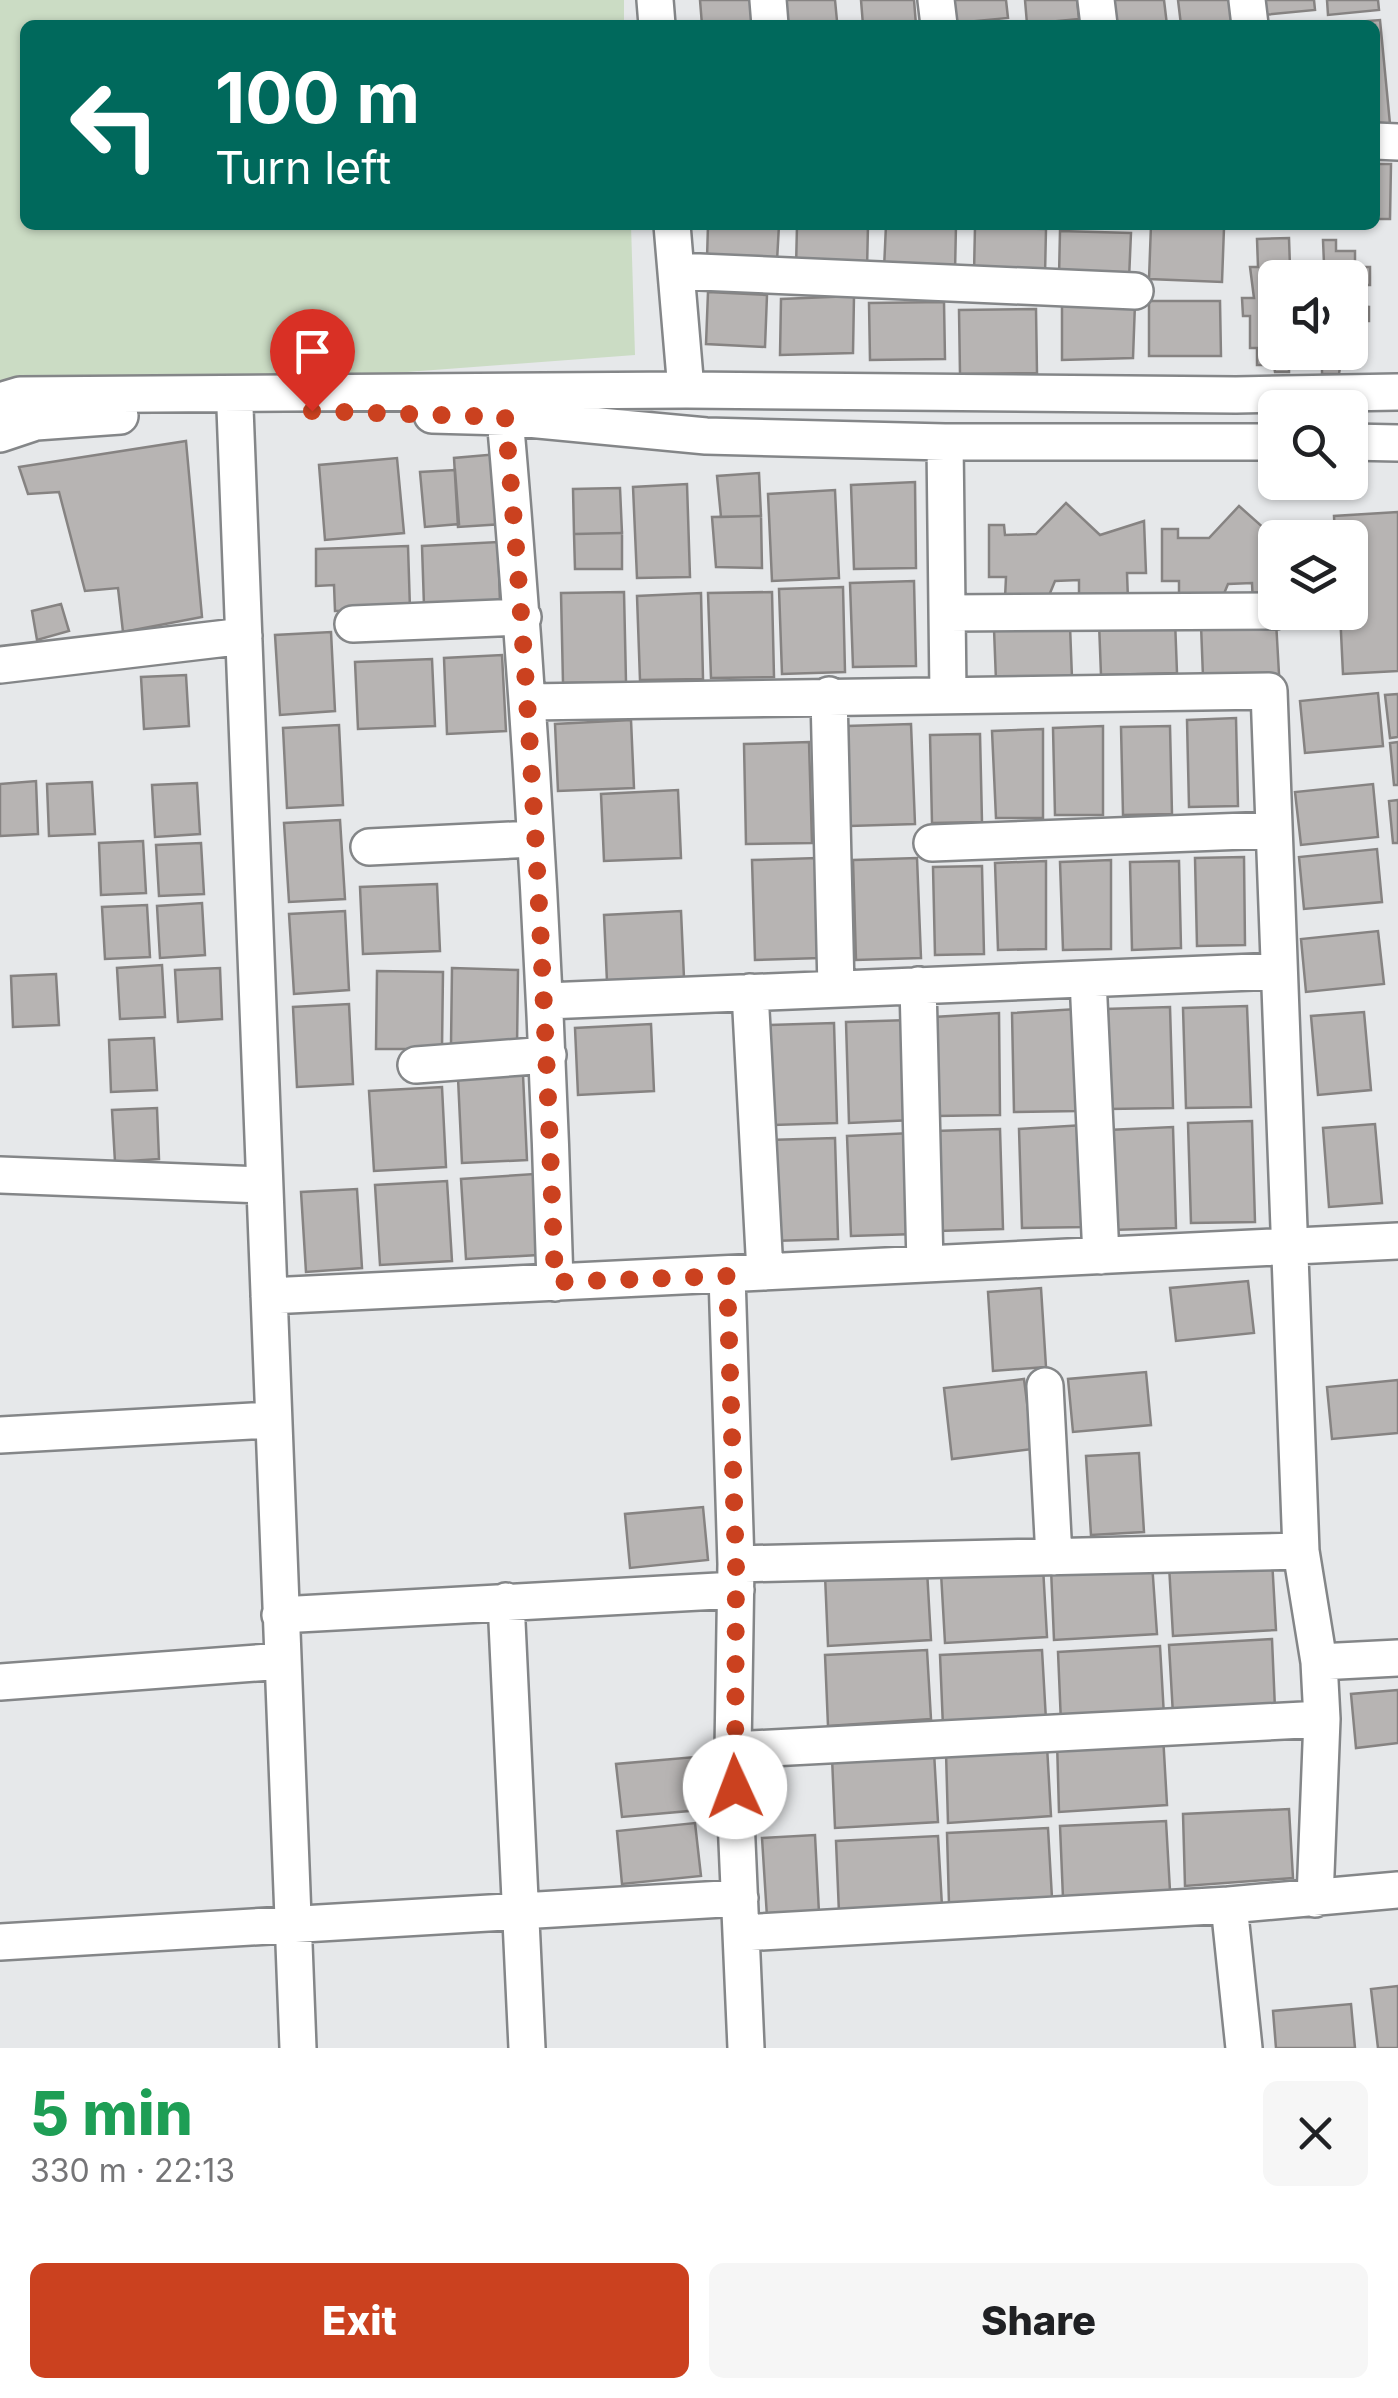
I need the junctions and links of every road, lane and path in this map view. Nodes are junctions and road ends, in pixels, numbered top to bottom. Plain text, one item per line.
1 (672, 230) edge
2 (676, 271) junction
3 (1135, 291) dead end
4 (686, 390) junction
5 (1398, 392) edge
6 (0, 401) edge
7 (235, 408) junction
8 (505, 417) junction
9 (0, 434) edge
10 (945, 442) junction
11 (1258, 442) edge
12 (1368, 442) edge
13 (1398, 442) edge
14 (1258, 611) edge
15 (949, 613) junction
16 (522, 617) junction
17 (353, 624) dead end
18 (244, 636) junction
19 (0, 665) edge
20 (948, 694) junction
21 (829, 696) junction
22 (528, 702) junction
23 (1274, 830) junction
24 (533, 839) junction
25 (932, 844) dead end
26 (369, 847) dead end
27 (1278, 971) junction
28 (1088, 979) junction
29 (918, 985) junction
30 (836, 988) junction
31 (750, 992) junction
32 (546, 1000) junction
33 (548, 1055) junction
34 (416, 1065) dead end
35 (0, 1175) edge
36 (264, 1185) junction
37 (1398, 1242) edge
38 (1292, 1246) junction
39 (1101, 1256) junction
40 (924, 1264) junction
41 (765, 1272) junction
42 (727, 1276) junction
43 (555, 1282) junction
44 (269, 1296) junction
45 (1045, 1386) dead end
46 (271, 1420) junction
47 (0, 1435) edge
48 (1301, 1551) junction
49 (1054, 1556) junction
50 (736, 1577) junction
51 (506, 1601) junction
52 (280, 1615) junction
53 (1398, 1658) edge
54 (283, 1661) junction
55 (1319, 1662) junction
56 (0, 1682) edge
57 (1322, 1719) junction
58 (733, 1750) junction
59 (1398, 1890) edge
60 (1315, 1898) junction
61 (1229, 1904) junction
62 (519, 1912) junction
63 (741, 1916) junction
64 (293, 1923) junction
65 (0, 1942) edge
66 (298, 2048) edge
67 (528, 2048) edge
68 (746, 2048) edge
69 (1244, 2048) edge

1 - 2 street
2 - 3 street
2 - 4 street
4 - 5 street
4 - 6 street
7 - 8 street
7 - 9 street
7 - 18 street
8 - 10 street
8 - 16 street
10 - 11 street
10 - 15 street
12 - 13 street
14 - 15 street
15 - 20 street
16 - 17 street
16 - 22 street
18 - 19 street
18 - 36 street
20 - 21 street
20 - 23 street
21 - 22 street
21 - 30 street
22 - 24 street
23 - 25 street
23 - 27 street
24 - 26 street
24 - 32 street
27 - 28 street
27 - 38 street
28 - 29 street
28 - 39 street
29 - 30 street
29 - 40 street
30 - 31 street
31 - 32 street
31 - 41 street
32 - 33 street
33 - 34 street
33 - 43 street
35 - 36 street
36 - 44 street
37 - 38 street
38 - 39 street
38 - 48 street
39 - 40 street
40 - 41 street
41 - 42 street
42 - 43 street
42 - 50 street
43 - 44 street
44 - 46 street
45 - 49 street
46 - 47 street
46 - 52 street
48 - 49 street
48 - 55 street
49 - 50 street
50 - 51 street
50 - 58 street
51 - 52 street
51 - 62 street
52 - 54 street
53 - 55 street
54 - 56 street
54 - 64 street
55 - 57 street
57 - 58 street
57 - 60 street
58 - 63 street
59 - 60 street
60 - 61 street
61 - 63 street
61 - 69 street
62 - 63 street
62 - 64 street
62 - 67 street
63 - 68 street
64 - 65 street
64 - 66 street

